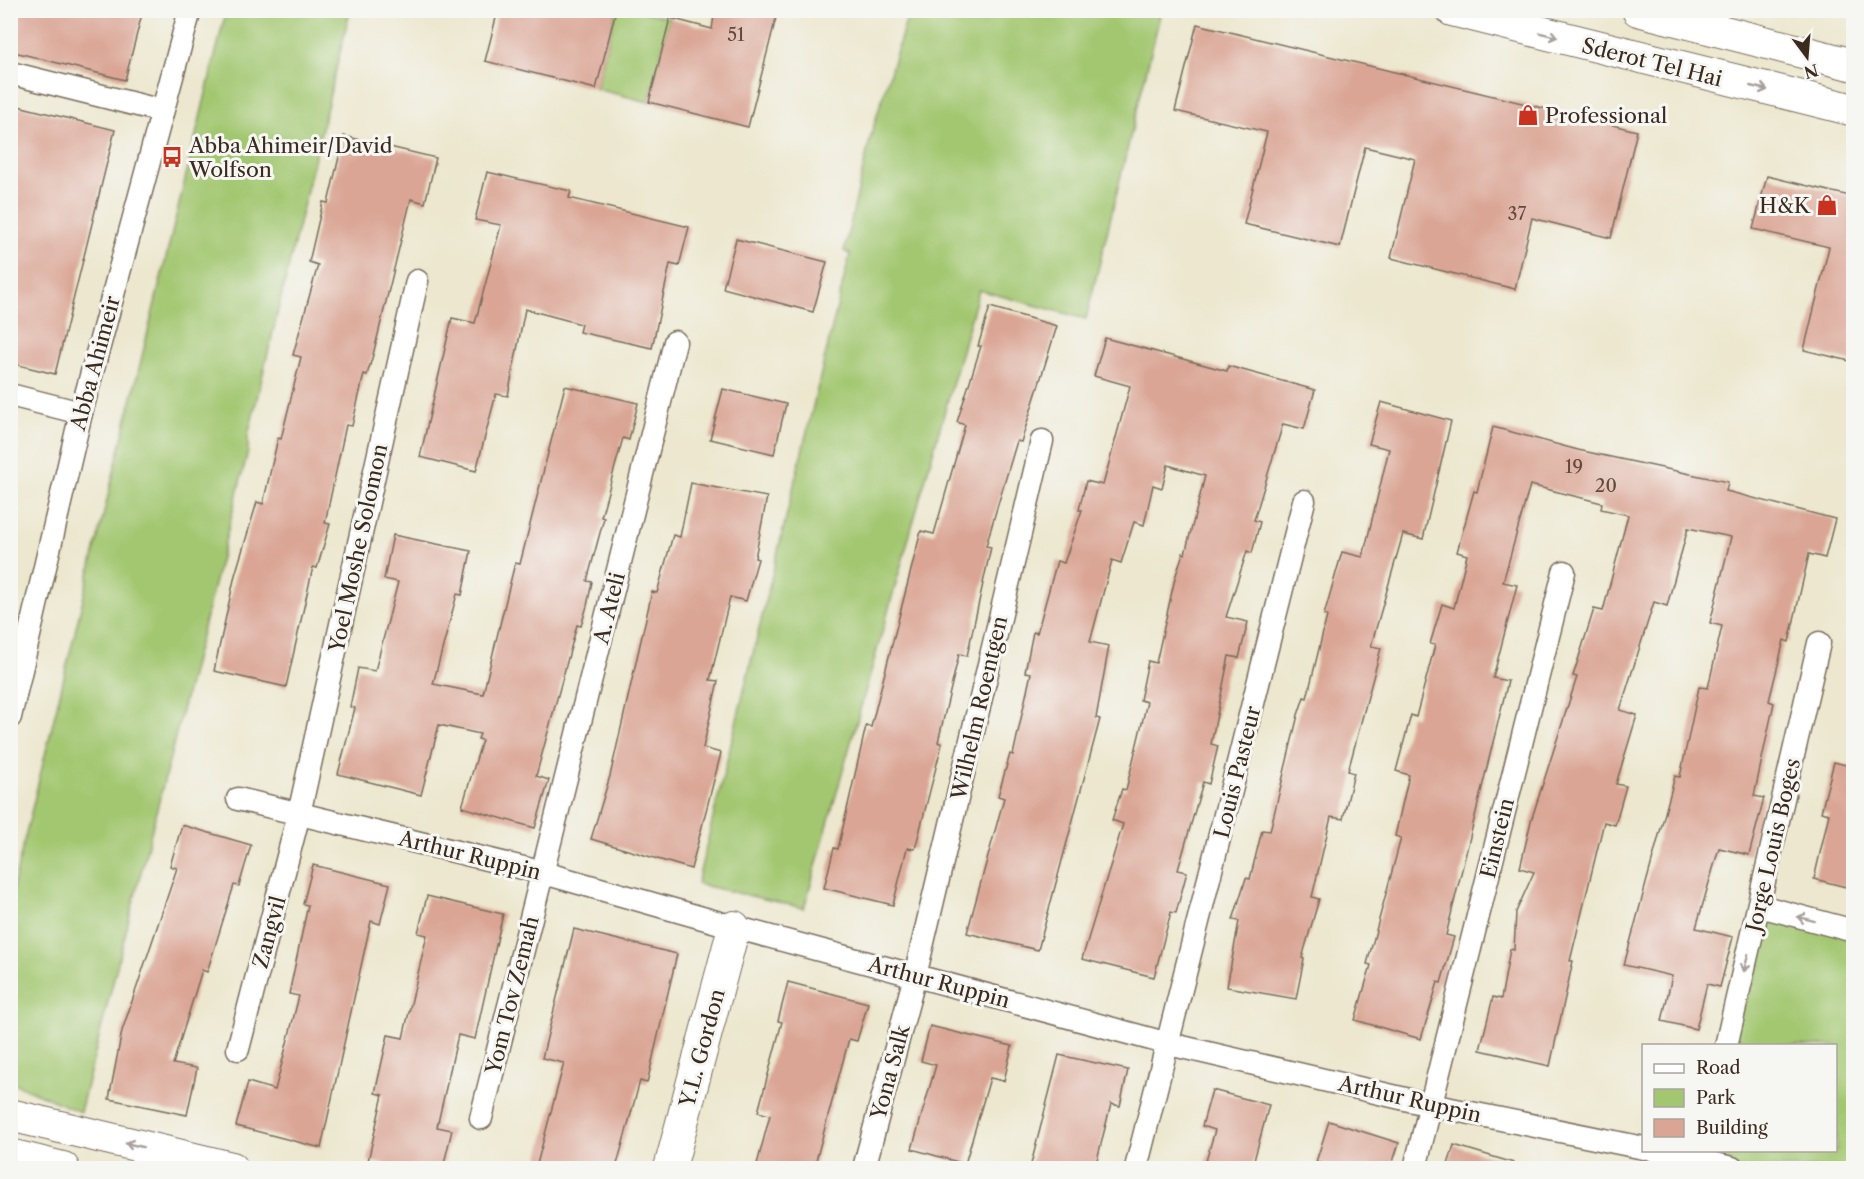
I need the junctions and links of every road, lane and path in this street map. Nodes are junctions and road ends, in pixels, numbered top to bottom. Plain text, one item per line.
1 (190, 10) edge
2 (1452, 10) edge
3 (1638, 10) edge
4 (1854, 65) edge
5 (10, 73) edge
6 (1854, 110) edge
7 (162, 111) junction
8 (417, 282) dead end
9 (675, 342) dead end
10 (10, 395) edge
11 (81, 413) junction
12 (1042, 441) dead end
13 (1304, 501) dead end
14 (1564, 572) dead end
15 (1819, 643) dead end
16 (10, 717) edge
17 (238, 799) dead end
18 (299, 814) junction
19 (544, 873) junction
20 (1760, 906) junction
21 (734, 927) junction
22 (1854, 931) edge
23 (915, 976) junction
24 (1169, 1044) junction
25 (1726, 1044) edge
26 (238, 1049) dead end
27 (1431, 1105) junction
28 (10, 1115) edge
29 (481, 1118) dead end
30 (1642, 1148) edge
31 (1663, 1152) edge
32 (10, 1155) edge
33 (1698, 1160) edge
34 (63, 1168) edge
35 (232, 1168) edge
36 (670, 1168) edge
37 (864, 1168) edge
38 (1136, 1168) edge
39 (1415, 1168) edge
40 (1732, 1168) edge

1 - 7 street, Abba Ahimeir
2 -> 6 main road, Sderot Tel Hai
3 - 4 main road
5 - 7 street
7 - 11 street, Abba Ahimeir
8 - 18 street, Yoel Moshe Solomon
9 - 19 street, A. Ateli
10 - 11 street
11 - 16 street, Abba Ahimeir
12 - 23 street, Wilhelm Roentgen
13 - 24 street, Louis Pasteur
14 - 27 street, Einstein
15 - 20 street, Jorge Louis Boges
17 - 18 street, Arthur Ruppin
18 - 19 street, Arthur Ruppin
18 - 26 street, Zangvil
19 - 21 street, Arthur Ruppin
19 - 29 street, Yom Tov Zemah
22 -> 20 street
20 -> 25 street, Jorge Louis Boges
21 - 23 street, Arthur Ruppin
21 - 36 main road, Y.L. Gordon
23 - 24 street, Arthur Ruppin
23 - 37 street, Yona Salk
24 - 27 street, Arthur Ruppin
24 - 38 street, Louis Pasteur
27 - 30 street, Arthur Ruppin
27 - 39 street, Einstein
35 -> 28 main road
31 - 33 street
32 - 34 main road
33 - 40 street

